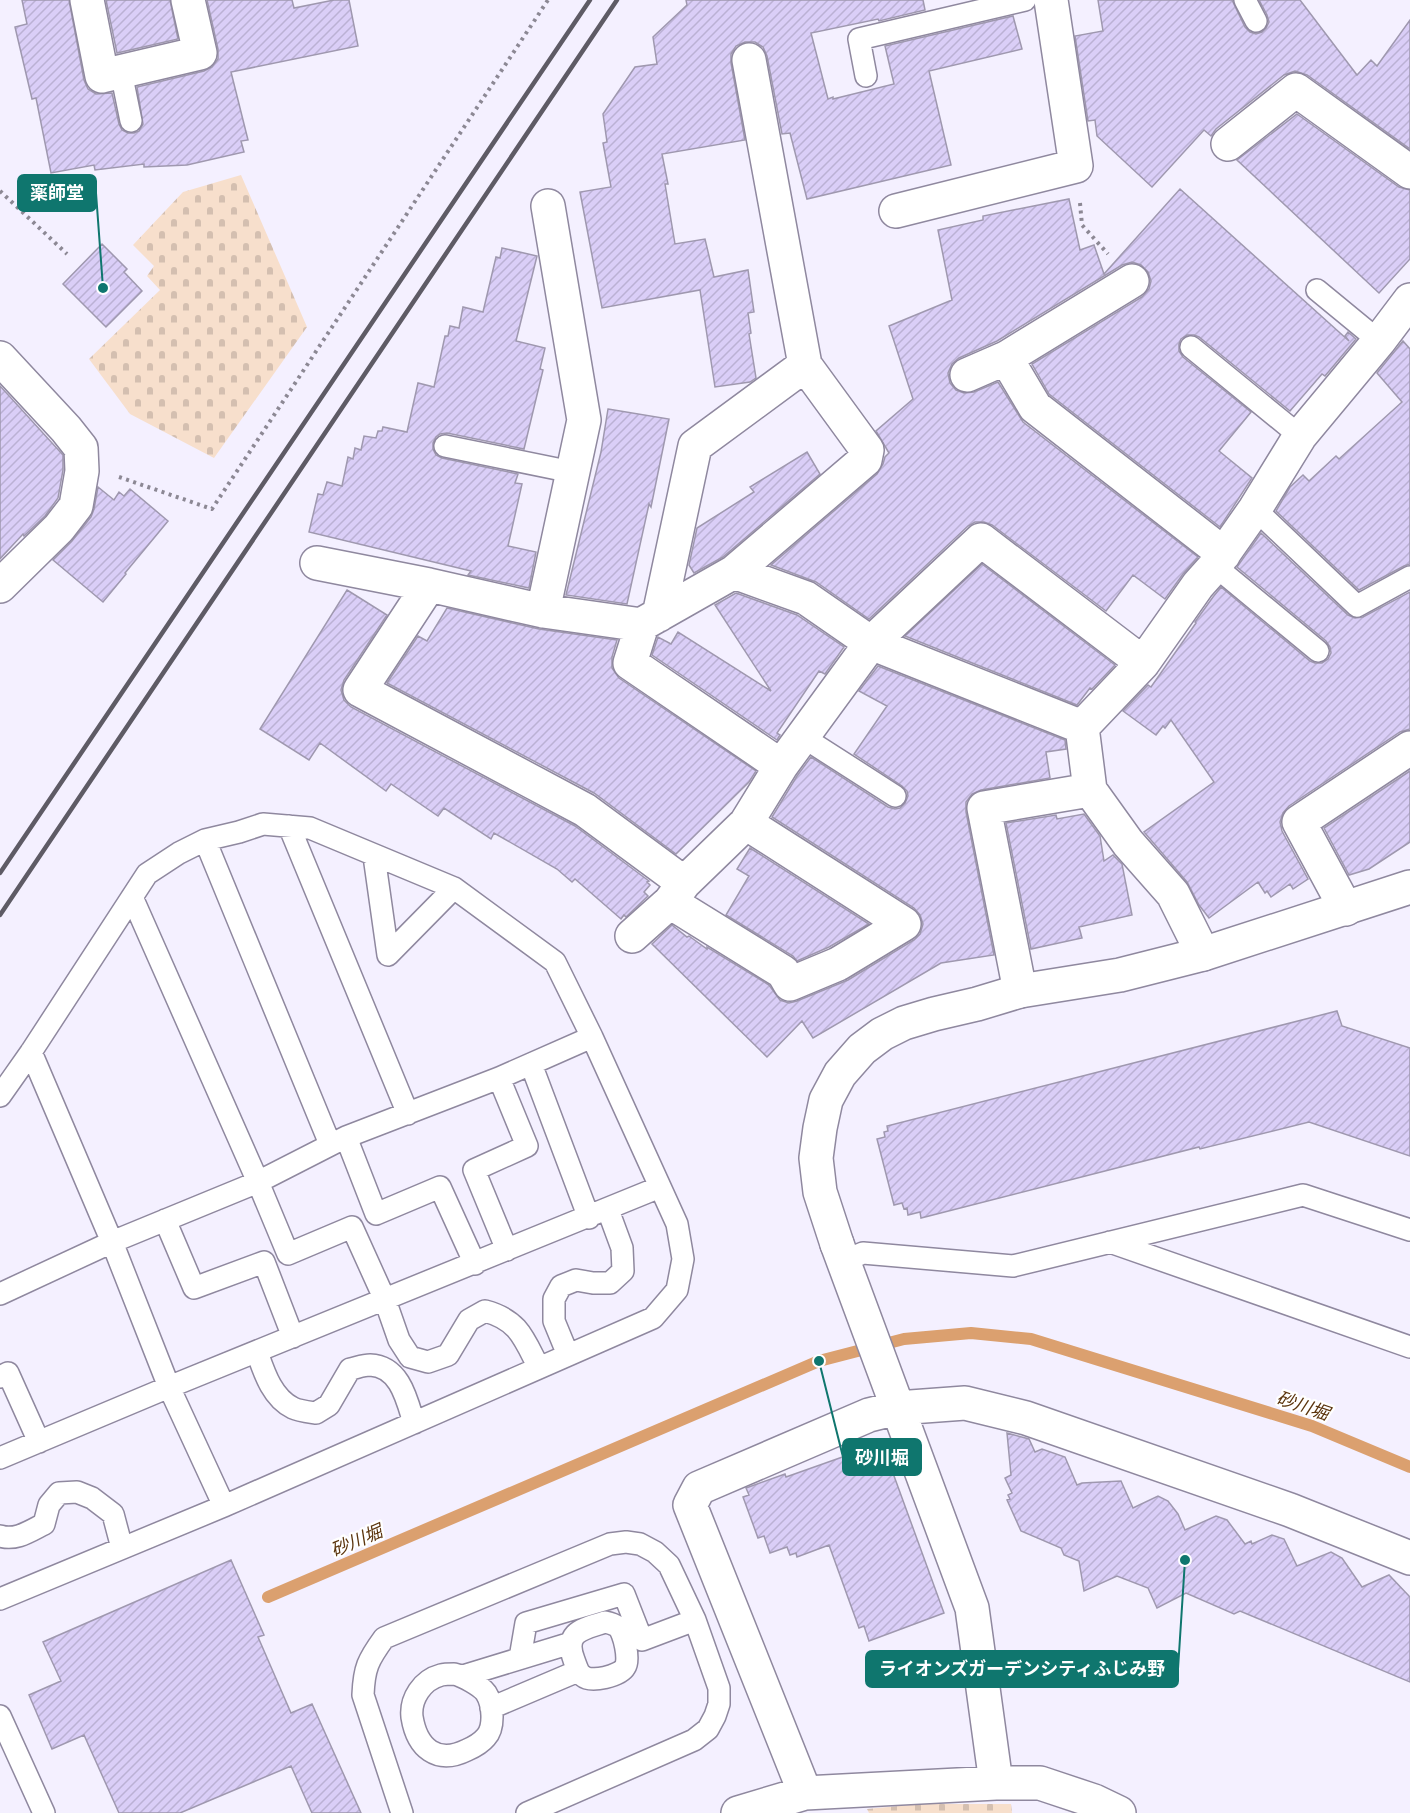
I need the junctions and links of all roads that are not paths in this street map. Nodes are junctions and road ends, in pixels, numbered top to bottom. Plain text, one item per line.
1 (87, 0) edge
2 (188, 0) edge
3 (1025, 0) edge
4 (1051, 0) edge
5 (1245, 0) edge
6 (1256, 21) dead end
7 (749, 60) dead end
8 (121, 72) junction
9 (866, 76) dead end
10 (131, 121) dead end
11 (1228, 144) dead end
12 (1410, 172) edge
13 (548, 206) dead end
14 (896, 211) dead end
15 (1132, 281) road end
16 (1317, 290) dead end
17 (1407, 312) edge
18 (1379, 341) junction
19 (1191, 347) dead end
20 (0, 358) edge
21 (1006, 358) junction
22 (806, 365) junction
23 (967, 375) dead end
24 (1300, 436) junction
25 (445, 446) dead end
26 (572, 472) junction
27 (1255, 509) junction
28 (1219, 560) junction
29 (317, 563) dead end
30 (735, 572) junction
31 (1410, 577) edge
32 (429, 585) junction
33 (0, 586) edge
34 (543, 611) junction
35 (651, 620) junction
36 (870, 643) junction
37 (1318, 651) dead end
38 (1143, 663) junction
39 (1082, 727) junction
40 (803, 737) junction
41 (1410, 748) edge
42 (781, 766) junction
43 (1090, 790) junction
44 (895, 796) dead end
45 (746, 823) junction
46 (289, 826) junction
47 (205, 840) junction
48 (374, 856) junction
49 (1410, 887) edge
50 (454, 888) junction
51 (677, 892) junction
52 (132, 897) junction
53 (1346, 909) junction
54 (632, 936) dead end
55 (1203, 954) junction
56 (1020, 991) junction
57 (592, 1037) junction
58 (31, 1052) junction
59 (531, 1065) junction
60 (499, 1078) junction
61 (0, 1096) edge
62 (408, 1114) junction
63 (338, 1141) junction
64 (258, 1182) junction
65 (660, 1187) junction
66 (598, 1214) junction
67 (165, 1220) junction
68 (1410, 1230) edge
69 (112, 1242) junction
70 (1110, 1242) junction
71 (507, 1250) junction
72 (841, 1252) junction
73 (475, 1264) junction
74 (0, 1294) edge
75 (385, 1300) junction
76 (293, 1337) junction
77 (1410, 1347) edge
78 (257, 1352) junction
79 (568, 1355) junction
80 (539, 1368) junction
81 (0, 1377) edge
82 (169, 1387) junction
83 (893, 1395) junction
84 (414, 1423) junction
85 (39, 1442) junction
86 (0, 1458) edge
87 (224, 1506) junction
88 (0, 1536) edge
89 (122, 1548) junction
90 (1410, 1558) edge
91 (0, 1599) edge
92 (695, 1620) junction
93 (571, 1643) junction
94 (520, 1658) junction
95 (578, 1671) junction
96 (463, 1676) junction
97 (491, 1708) junction
98 (0, 1716) edge
99 (996, 1783) junction
100 (805, 1793) junction
101 (44, 1813) edge
102 (402, 1813) edge
103 (527, 1813) edge
104 (738, 1813) edge
105 (1119, 1813) edge

1 - 8 street
2 - 8 street
3 - 9 lane
4 - 14 street
5 - 6 lane
7 - 22 street
8 - 10 lane
11 - 12 street
13 - 26 street
15 - 21 street
16 - 18 lane
17 - 18 street
18 - 24 street
19 - 24 lane
20 - 33 street
21 - 23 street
21 - 28 street
22 - 30 street
22 - 35 street
24 - 27 street
25 - 26 lane
26 - 34 street
27 - 28 street
27 - 31 lane
28 - 37 lane
28 - 38 street
29 - 32 street
30 - 35 street
30 - 36 street
32 - 34 street
32 - 51 street
34 - 35 street
35 - 42 street
36 - 38 street
36 - 39 street
36 - 40 street
38 - 39 street
39 - 43 street
40 - 42 street
40 - 44 lane
41 - 53 street
42 - 45 street
43 - 55 street
43 - 56 street
45 - 51 street
45 - 51 street
46 - 47 lane
46 - 48 lane
46 - 62 lane
47 - 52 lane
47 - 63 lane
48 - 50 lane
48 - 50 lane
49 - 53 street
50 - 57 lane
51 - 54 street
52 - 58 lane
52 - 64 lane
53 - 55 street
55 - 56 street
56 - 72 street
57 - 59 lane
57 - 65 lane
58 - 61 lane
58 - 69 lane
59 - 60 lane
59 - 66 lane
60 - 62 lane
60 - 71 lane
62 - 63 lane
63 - 64 lane
63 - 73 lane
64 - 67 lane
64 - 75 lane
65 - 66 lane
65 - 79 lane
66 - 71 lane
66 - 79 lane
67 - 69 lane
67 - 76 lane
68 - 70 lane
69 - 74 lane
69 - 82 lane
70 - 72 lane
70 - 77 lane
71 - 73 lane
72 - 83 street
73 - 75 lane
75 - 76 lane
75 - 80 lane
76 - 78 lane
78 - 82 lane
78 - 84 lane
79 - 80 lane
80 - 84 lane
81 - 85 lane
82 - 85 lane
82 - 87 lane
83 - 90 street
83 - 99 street
83 - 100 street
84 - 87 lane
85 - 86 lane
87 - 89 lane
88 - 89 lane
89 - 91 lane
92 - 94 lane
92 - 102 lane
92 - 103 lane
93 - 94 lane
93 - 95 lane
93 - 95 lane
94 - 96 lane
95 - 97 lane
96 - 97 lane
96 - 97 lane
98 - 101 lane
99 - 100 street
99 - 105 street
100 - 104 street

